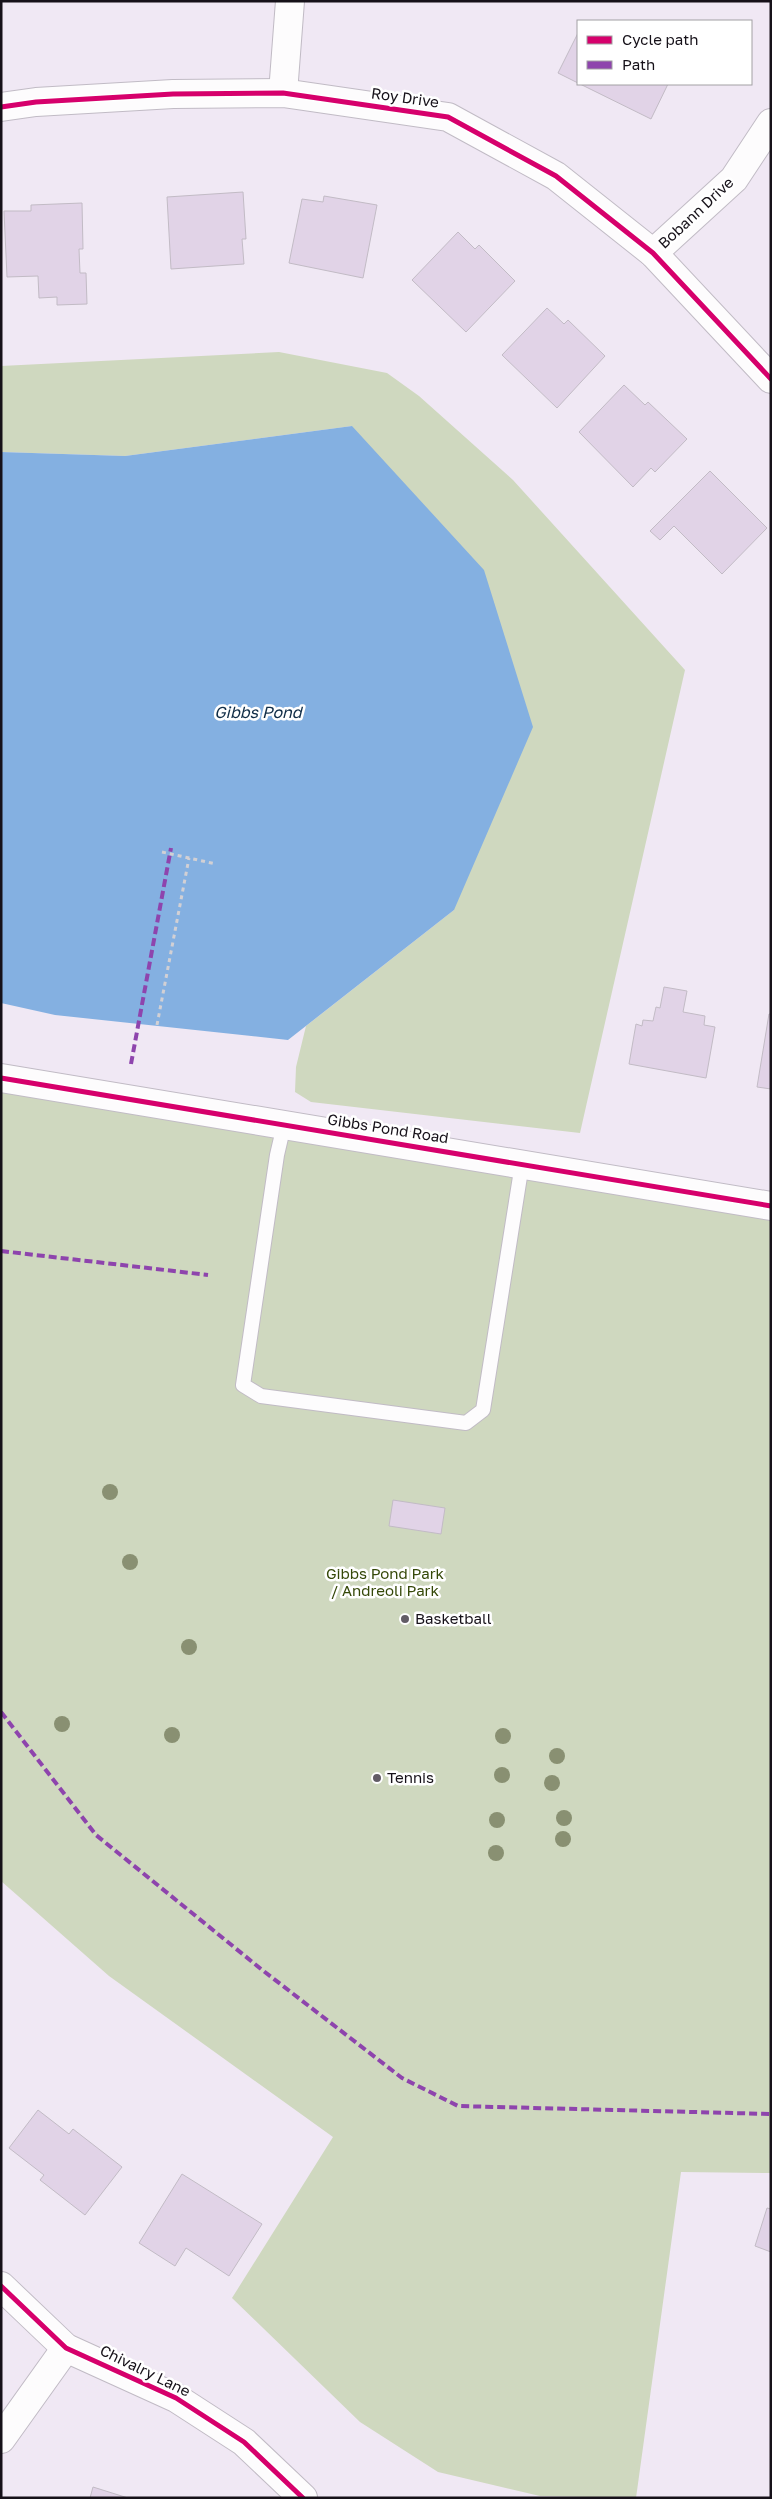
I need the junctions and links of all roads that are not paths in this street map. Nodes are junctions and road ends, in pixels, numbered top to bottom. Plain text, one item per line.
1 (290, 1) edge
2 (283, 93) junction
3 (1, 107) edge
4 (771, 123) edge
5 (652, 253) junction
6 (771, 379) edge
7 (1, 1078) edge
8 (284, 1125) junction
9 (522, 1164) junction
10 (771, 1206) edge
11 (1, 2286) edge
12 (66, 2348) junction
13 (1, 2439) edge
14 (303, 2498) edge

1 - 2 street
2 - 3 street, Roy Drive
2 - 5 street, Roy Drive
4 - 5 street, Bobann Drive
5 - 6 street, Roy Drive
7 - 8 street, Gibbs Pond Road
8 - 9 street, Gibbs Pond Road
8 - 9 lane
9 - 10 street, Gibbs Pond Road
11 - 12 street, Chivalry Lane
12 - 13 street
12 - 14 street, Chivalry Lane

